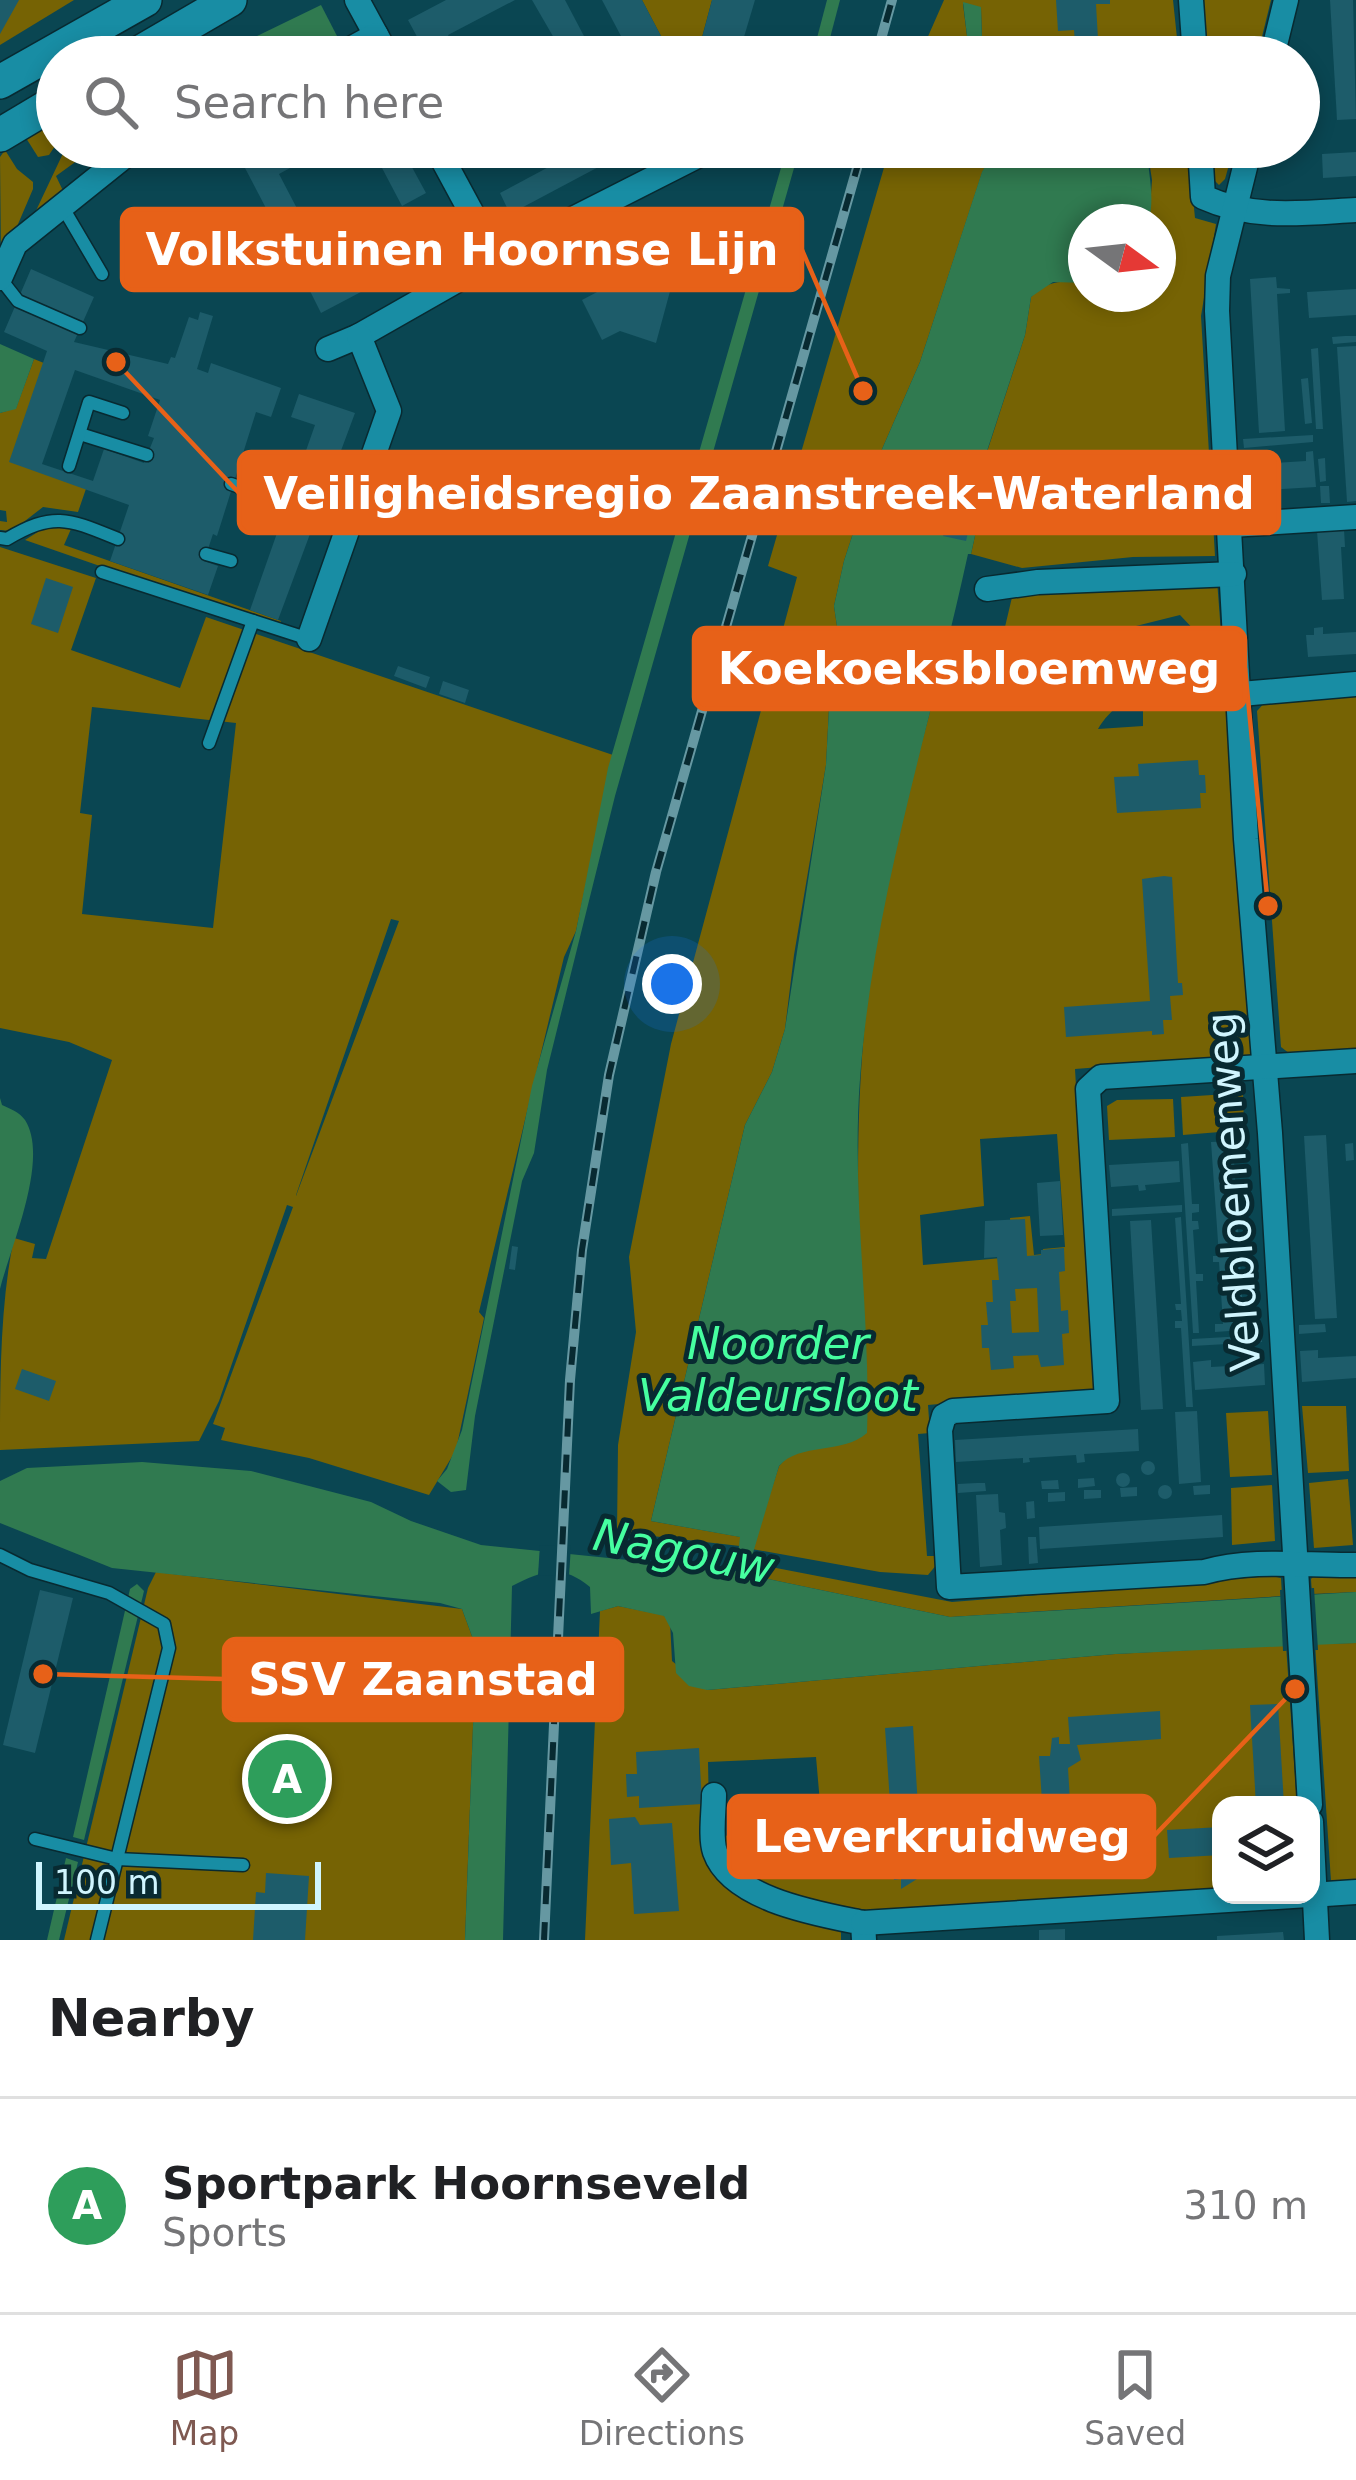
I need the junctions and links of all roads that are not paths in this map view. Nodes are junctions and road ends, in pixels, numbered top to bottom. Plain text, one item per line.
1 (230, 0) edge
2 (357, 0) edge
3 (1191, 0) edge
4 (1286, 0) edge
5 (154, 28) edge
6 (377, 36) edge
7 (1194, 36) edge
8 (1277, 36) edge
9 (36, 69) edge
10 (0, 82) edge
11 (36, 114) edge
12 (0, 135) edge
13 (110, 168) edge
14 (447, 168) edge
15 (674, 168) edge
16 (1201, 168) edge
17 (1244, 168) edge
18 (62, 206) junction
19 (1356, 210) edge
20 (1233, 211) junction
21 (496, 258) junction
22 (102, 274) dead end
23 (0, 278) edge
24 (80, 328) dead end
25 (359, 337) junction
26 (328, 350) dead end
27 (123, 413) dead end
28 (80, 434) junction
29 (147, 455) dead end
30 (69, 466) dead end
31 (231, 484) dead end
32 (254, 492) dead end
33 (1356, 517) edge
34 (1231, 524) junction
35 (3, 539) edge
36 (118, 539) dead end
37 (206, 554) dead end
38 (231, 561) dead end
39 (102, 572) dead end
40 (1234, 574) junction
41 (987, 589) dead end
42 (253, 621) junction
43 (309, 639) joint
44 (1356, 684) edge
45 (1241, 694) junction
46 (209, 743) dead end
47 (1356, 1061) edge
48 (1262, 1067) junction
49 (0, 1555) edge
50 (1356, 1565) edge
51 (1296, 1573) junction
52 (714, 1795) dead end
53 (1309, 1796) edge
54 (35, 1839) dead end
55 (117, 1859) junction
56 (243, 1864) dead end
57 (1356, 1892) edge
58 (1320, 1894) edge
59 (1212, 1903) edge
60 (1313, 1904) edge
61 (863, 1932) edge
62 (97, 1940) edge
63 (1317, 1940) edge

1 - 5 main road
2 - 6 street
3 - 7 street
4 - 8 street
9 - 10 main road
11 - 12 main road
13 - 18 street
14 - 21 street
15 - 21 street
16 - 20 street
17 - 20 street, Veldbloemenweg
18 - 22 lane
18 - 23 street
19 - 20 street
20 - 34 street, Veldbloemenweg
21 - 25 street
23 - 24 lane
25 - 26 street
25 - 43 street
27 - 28 lane
28 - 29 lane
28 - 30 lane
31 - 32 lane
33 - 34 street
34 - 40 street, Veldbloemenweg
35 - 36 lane
37 - 38 lane
39 - 42 lane
40 - 41 street
40 - 45 street, Veldbloemenweg
42 - 43 lane
42 - 46 lane
44 - 45 street
45 - 48 street, Veldbloemenweg
47 - 48 street
48 - 51 street, Veldbloemenweg
48 - 51 street
49 - 55 lane
50 - 51 street
51 - 53 street, Veldbloemenweg
52 - 61 street
54 - 55 lane
55 - 56 lane
55 - 62 lane
57 - 58 street
59 - 61 street
60 - 63 street

